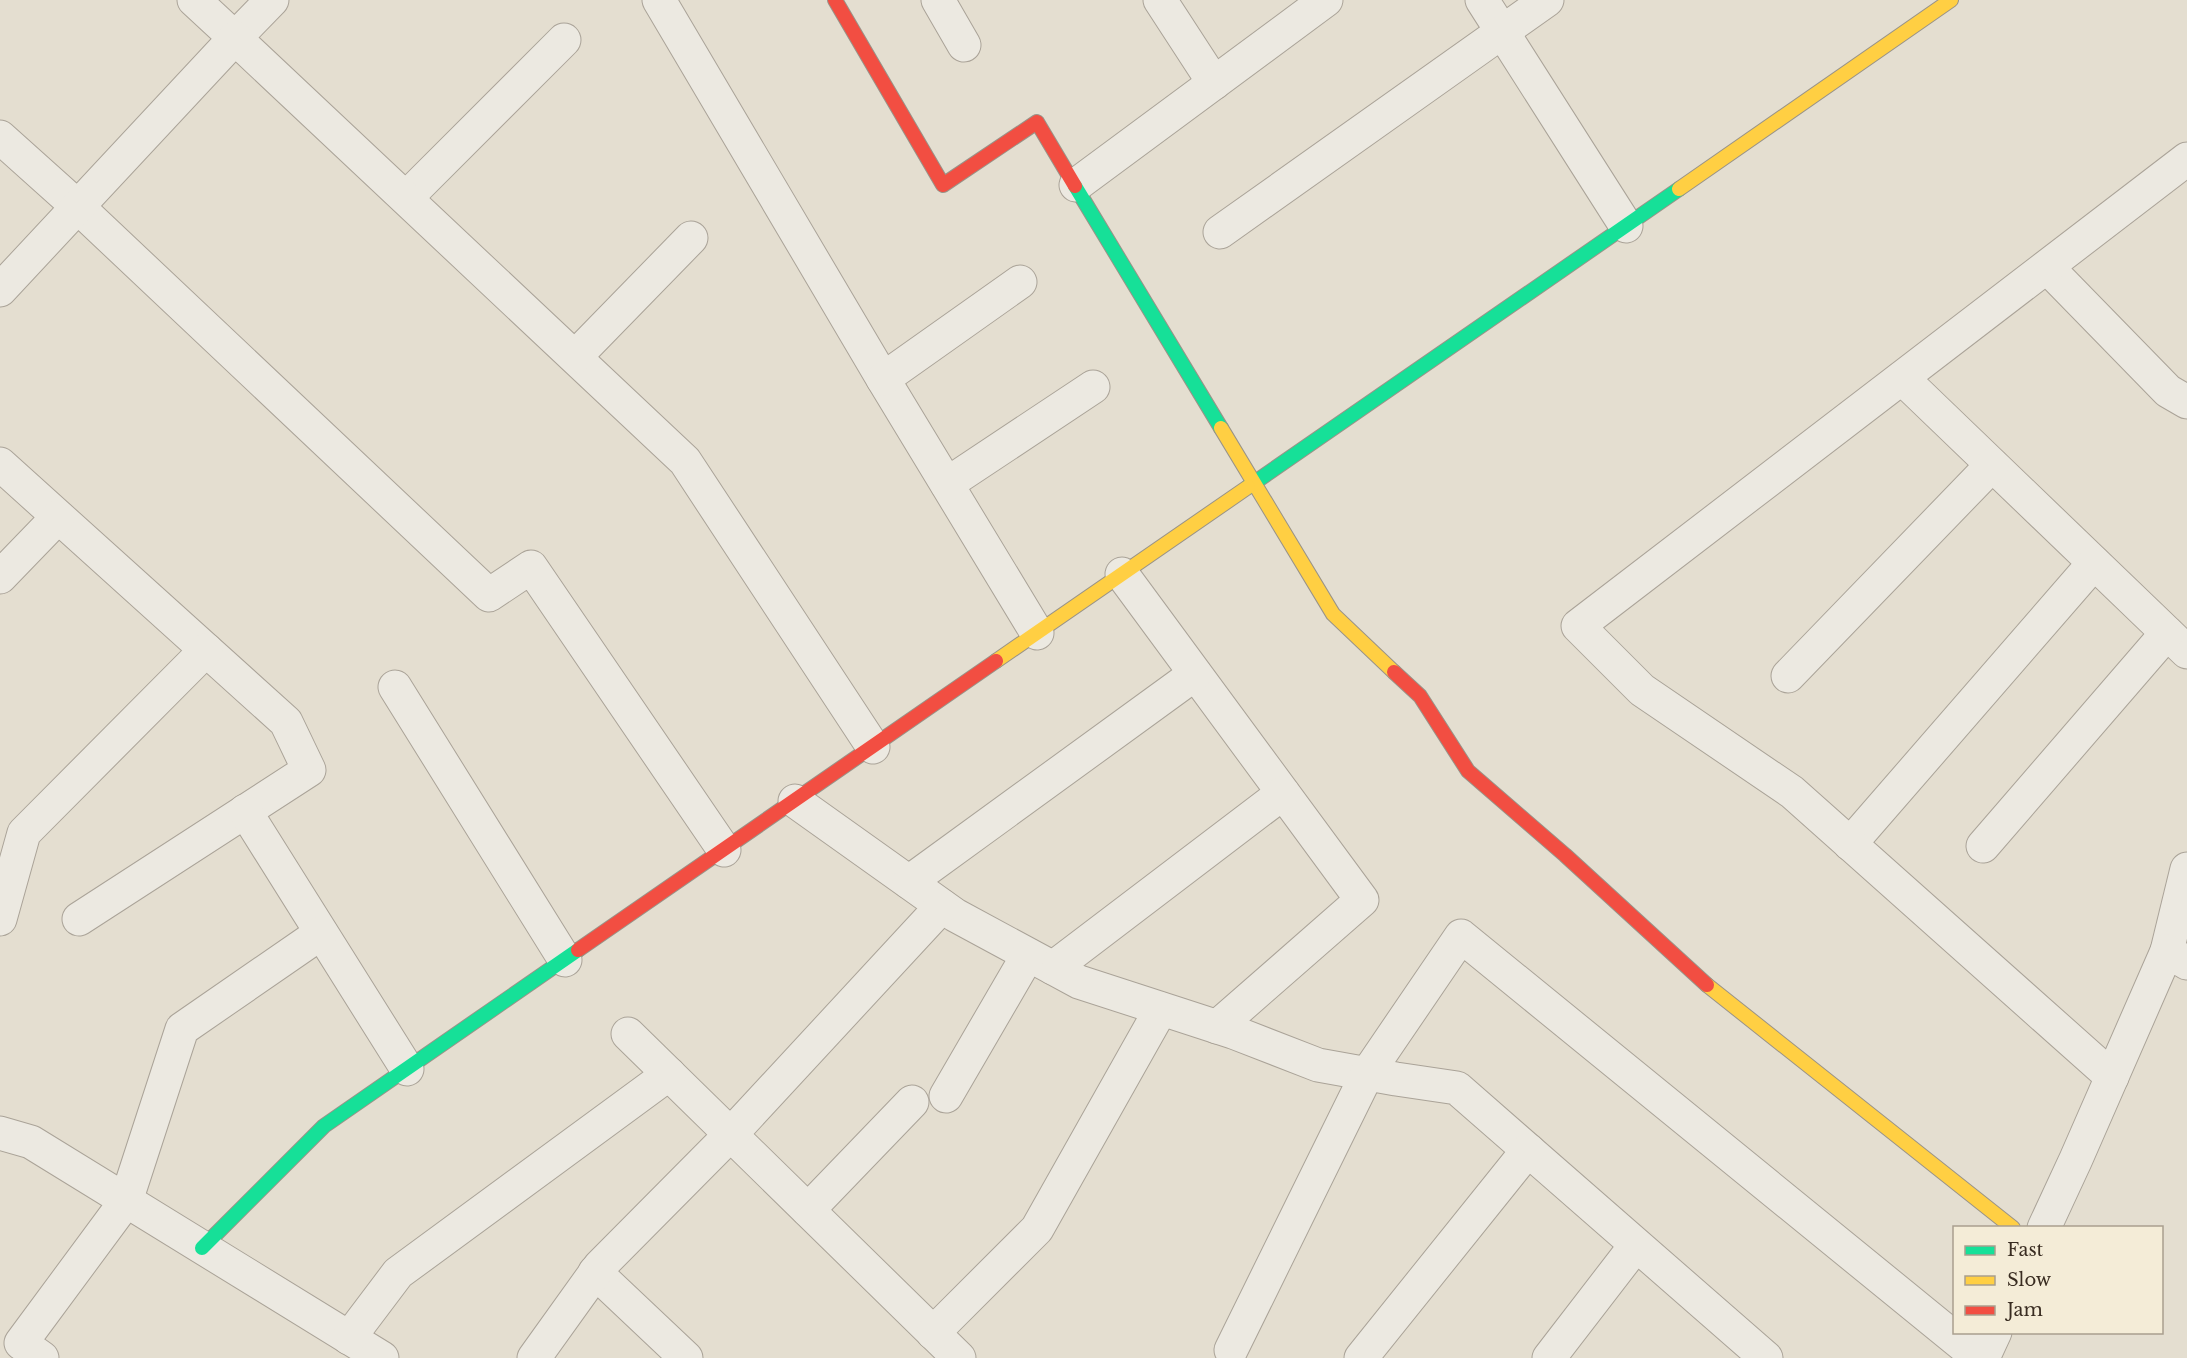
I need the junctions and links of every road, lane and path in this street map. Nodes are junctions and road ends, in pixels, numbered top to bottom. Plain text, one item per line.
1 (194, 0) edge
2 (272, 0) edge
3 (659, 0) edge
4 (835, 0) edge
5 (938, 0) edge
6 (1160, 0) edge
7 (1326, 0) edge
8 (1482, 0) edge
9 (1547, 0) edge
10 (1951, 0) edge
11 (1502, 32) junction
12 (235, 38) junction
13 (564, 40) dead end
14 (964, 45) dead end
15 (1214, 83) junction
16 (0, 137) edge
17 (2187, 159) edge
18 (1076, 185) junction
19 (406, 198) junction
20 (78, 207) junction
21 (1626, 226) junction
22 (1221, 232) dead end
23 (691, 238) dead end
24 (2047, 267) junction
25 (1020, 282) dead end
26 (0, 290) edge
27 (575, 357) junction
28 (1902, 378) junction
29 (883, 379) junction
30 (1093, 387) dead end
31 (2187, 402) edge
32 (0, 464) edge
33 (1992, 465) junction
34 (1253, 483) junction
35 (946, 484) junction
36 (58, 517) junction
37 (2094, 563) junction
38 (1122, 574) junction
39 (0, 577) edge
40 (1037, 633) junction
41 (2177, 643) edge
42 (206, 650) junction
43 (1195, 674) junction
44 (1788, 676) dead end
45 (395, 687) dead end
46 (873, 747) junction
47 (1283, 793) junction
48 (795, 801) junction
49 (245, 811) junction
50 (1850, 844) junction
51 (1983, 846) dead end
52 (724, 850) junction
53 (2187, 869) edge
54 (909, 882) junction
55 (942, 906) junction
56 (0, 919) edge
57 (79, 919) dead end
58 (321, 933) junction
59 (2177, 957) edge
60 (565, 960) junction
61 (1041, 962) junction
62 (1161, 1009) junction
63 (1217, 1028) junction
64 (628, 1034) dead end
65 (407, 1070) junction
66 (669, 1074) junction
67 (1366, 1074) junction
68 (2112, 1077) junction
69 (946, 1096) dead end
70 (912, 1102) dead end
71 (0, 1133) edge
72 (731, 1134) junction
73 (1528, 1150) junction
74 (126, 1201) junction
75 (808, 1210) junction
76 (2012, 1226) edge
77 (2044, 1226) edge
78 (1636, 1245) junction
79 (202, 1248) junction
80 (595, 1272) junction
81 (933, 1333) junction
82 (1994, 1334) edge
83 (349, 1338) junction
84 (1230, 1350) dead end
85 (42, 1358) edge
86 (382, 1358) edge
87 (534, 1358) edge
88 (686, 1358) edge
89 (959, 1358) edge
90 (1361, 1358) edge
91 (1549, 1358) edge
92 (1766, 1358) edge
93 (1981, 1358) edge

1 - 12 street
2 - 12 street
3 - 29 street
4 - 18 street
5 - 14 street
6 - 15 street
7 - 15 street
8 - 11 street
9 - 11 street
10 - 21 street
11 - 21 street
11 - 22 street
12 - 19 street
12 - 20 street
13 - 19 street
15 - 18 street
16 - 20 street
17 - 24 street
18 - 34 street
19 - 27 street
20 - 26 street
20 - 52 street
21 - 34 street
23 - 27 street
24 - 28 street
24 - 31 street
25 - 29 street
27 - 46 street
28 - 33 street
28 - 50 street
29 - 35 street
30 - 35 street
32 - 36 street
33 - 37 street
33 - 44 street
34 - 38 street
34 - 76 street
35 - 40 street
36 - 39 street
36 - 42 street
37 - 41 street
37 - 50 street
38 - 40 street
38 - 43 street
40 - 46 street
41 - 51 street
42 - 49 street
42 - 56 street
43 - 47 street
43 - 54 street
45 - 60 street
46 - 48 street
47 - 61 street
47 - 63 street
48 - 52 street
48 - 54 street
49 - 57 street
49 - 58 street
50 - 68 street
52 - 60 street
53 - 59 street
54 - 55 street
55 - 61 street
55 - 72 street
58 - 65 street
58 - 74 street
59 - 68 street
60 - 65 street
61 - 62 street
61 - 69 street
62 - 63 street
62 - 81 street
63 - 67 street
64 - 66 street
65 - 79 street
66 - 72 street
66 - 83 street
67 - 73 street
67 - 84 street
67 - 93 street
68 - 77 street
70 - 75 street
71 - 74 street
72 - 75 street
72 - 80 street
73 - 78 street
73 - 90 street
74 - 79 street
74 - 85 street
75 - 81 street
78 - 91 street
78 - 92 street
79 - 83 street
80 - 87 street
80 - 88 street
81 - 89 street
82 - 93 street
83 - 86 street

